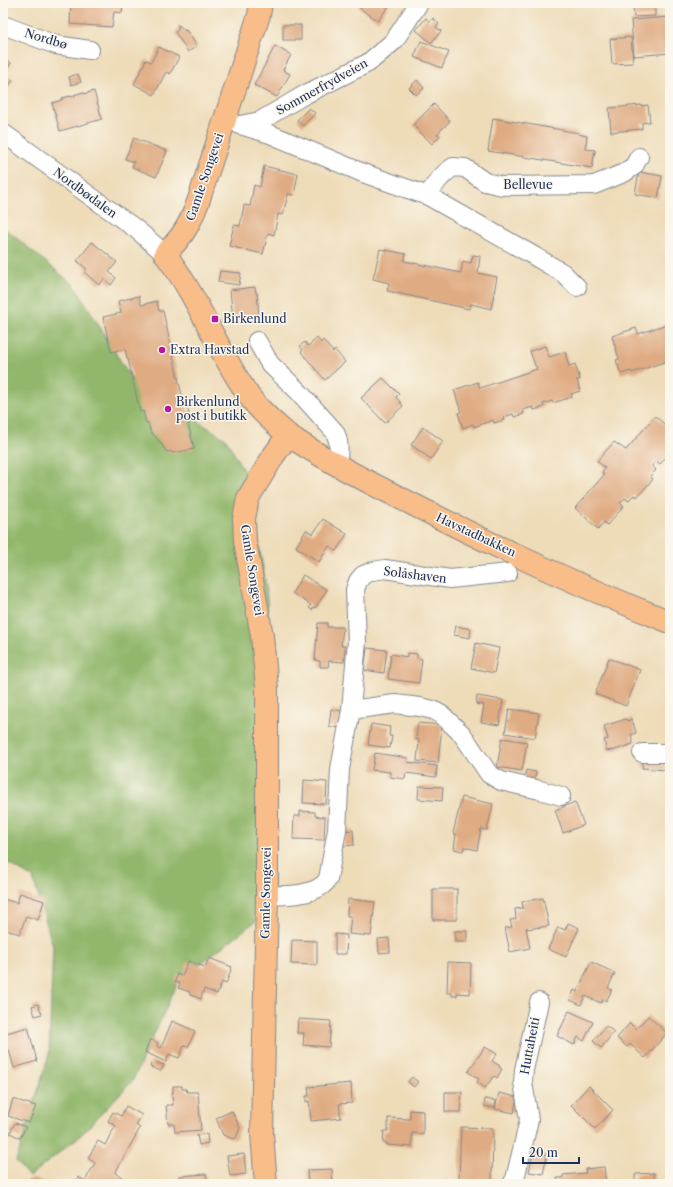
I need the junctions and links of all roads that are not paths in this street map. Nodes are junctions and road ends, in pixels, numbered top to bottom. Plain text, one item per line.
1 (262, 3) edge
2 (419, 3) edge
3 (3, 25) edge
4 (90, 50) dead end
5 (232, 122) junction
6 (3, 133) edge
7 (639, 157) dead end
8 (428, 196) junction
9 (165, 254) junction
10 (577, 287) dead end
11 (257, 341) dead end
12 (288, 435) junction
13 (337, 464) junction
14 (508, 572) dead end
15 (670, 622) edge
16 (351, 710) junction
17 (642, 753) dead end
18 (670, 753) edge
19 (561, 796) dead end
20 (267, 895) junction
21 (539, 1002) dead end
22 (266, 1184) edge
23 (512, 1184) edge

1 - 5 main road, Gamle Songevei
2 - 5 street, Sommerfrydveien
3 - 4 street, Nordbø
5 - 8 street
5 - 9 main road, Gamle Songevei
6 - 9 street, Nordbødalen
7 - 8 street, Bellevue
8 - 10 street
9 - 12 main road
11 - 13 street
12 - 13 main road, Havstadbakken
12 - 20 main road, Gamle Songevei
13 - 15 main road, Havstadbakken
14 - 16 street, Solåshaven
16 - 19 street
16 - 20 street, Solåshaven
17 - 18 street
20 - 22 main road, Gamle Songevei
21 - 23 street, Huttaheiti

